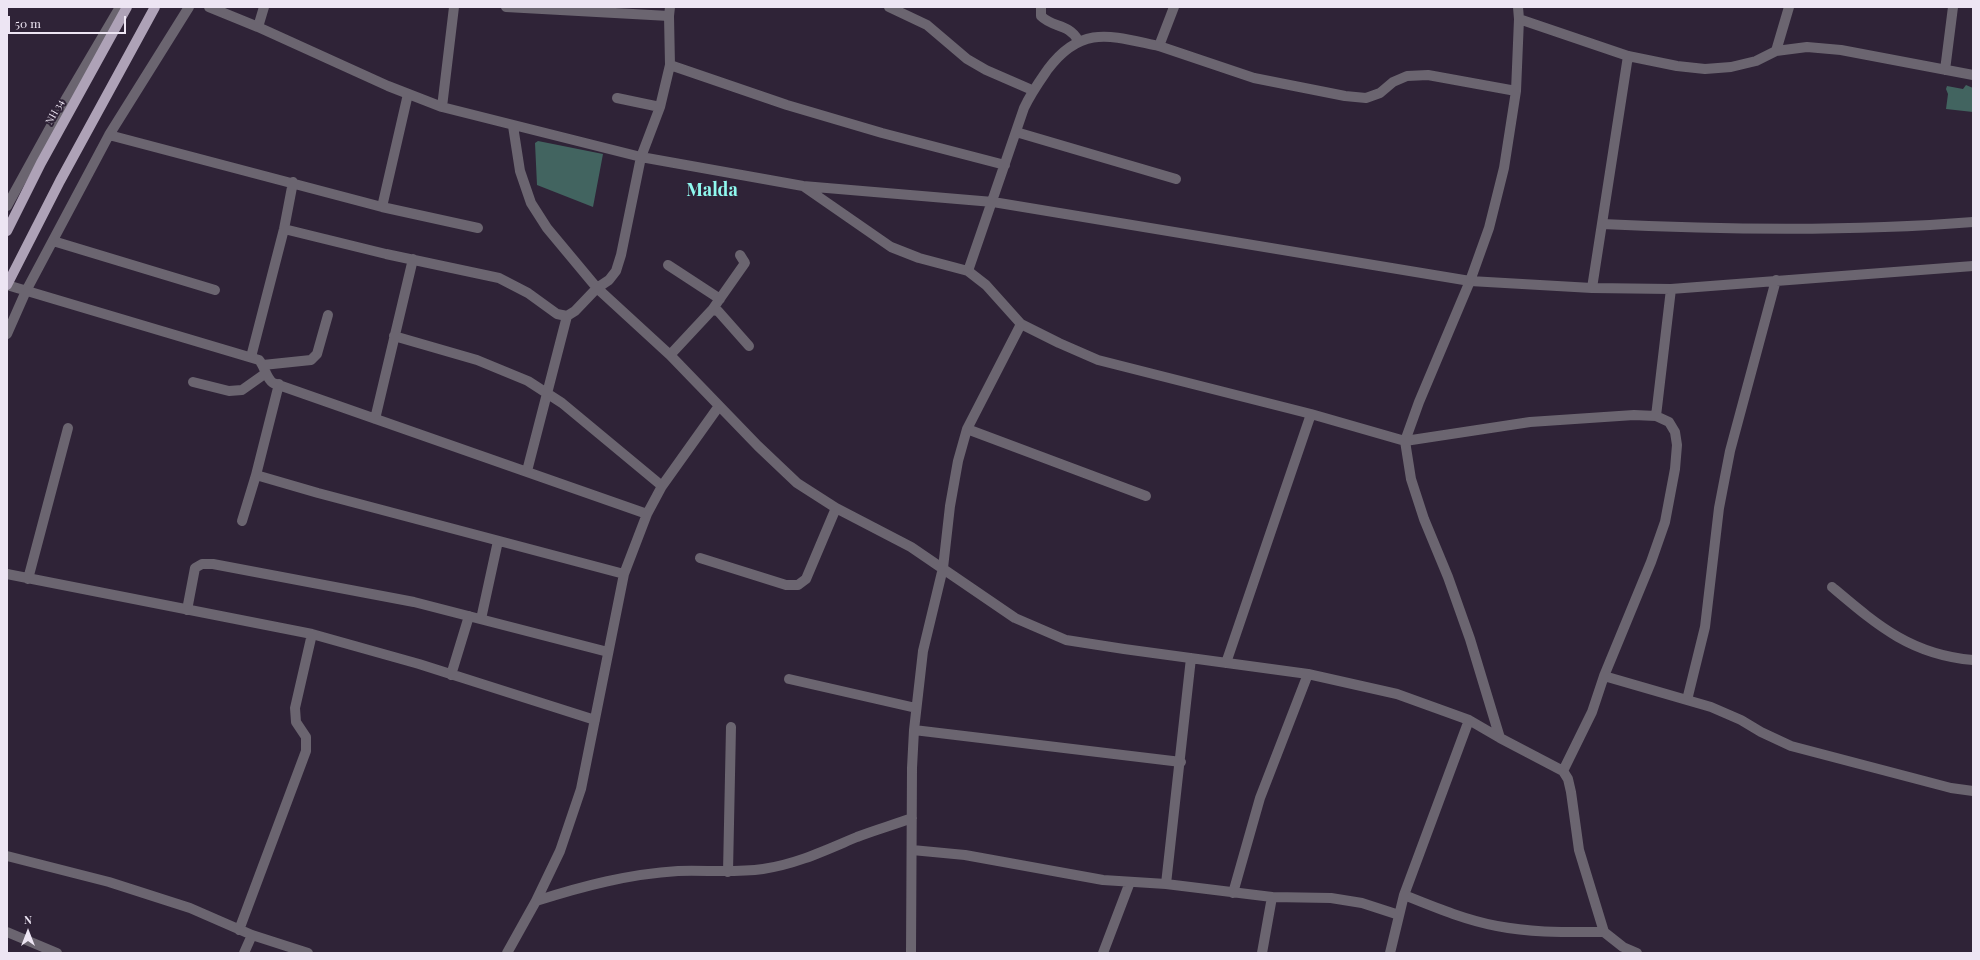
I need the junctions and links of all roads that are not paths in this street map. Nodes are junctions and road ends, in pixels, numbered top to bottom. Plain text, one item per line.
1 (120, 7) edge
2 (127, 7) edge
3 (155, 7) edge
4 (189, 7) edge
5 (209, 7) edge
6 (264, 7) edge
7 (454, 7) edge
8 (506, 7) edge
9 (889, 7) edge
10 (1041, 7) edge
11 (1174, 7) edge
12 (1518, 7) edge
13 (1789, 7) edge
14 (1953, 7) edge
15 (669, 11) edge
16 (1519, 19) junction
17 (258, 27) junction
18 (1078, 40) junction
19 (1159, 46) junction
20 (1776, 51) junction
21 (1628, 56) junction
22 (670, 65) junction
23 (1945, 70) junction
24 (1973, 75) edge
25 (1032, 90) junction
26 (1516, 91) junction
27 (408, 94) junction
28 (618, 98) dead end
29 (442, 107) junction
30 (660, 108) junction
31 (513, 126) junction
32 (1016, 132) junction
33 (109, 135) junction
34 (641, 157) junction
35 (1005, 165) junction
36 (1176, 179) dead end
37 (293, 182) junction
38 (803, 186) junction
39 (11, 187) edge
40 (993, 202) junction
41 (7, 206) edge
42 (382, 207) junction
43 (1973, 222) edge
44 (1602, 224) junction
45 (478, 228) dead end
46 (284, 229) junction
47 (7, 231) edge
48 (53, 241) junction
49 (740, 255) dead end
50 (413, 259) junction
51 (668, 265) dead end
52 (1973, 266) edge
53 (968, 271) junction
54 (1776, 280) junction
55 (1470, 281) junction
56 (7, 285) edge
57 (597, 288) junction
58 (1592, 288) junction
59 (215, 290) dead end
60 (1671, 290) junction
61 (26, 291) junction
62 (720, 299) junction
63 (712, 310) junction
64 (328, 314) dead end
65 (567, 316) junction
66 (1021, 324) junction
67 (7, 334) edge
68 (394, 336) junction
69 (749, 346) dead end
70 (670, 355) junction
71 (251, 357) junction
72 (264, 369) junction
73 (194, 382) dead end
74 (279, 384) junction
75 (547, 393) junction
76 (719, 406) junction
77 (1311, 414) junction
78 (1656, 416) junction
79 (374, 419) junction
80 (68, 428) dead end
81 (967, 429) junction
82 (1405, 441) junction
83 (527, 471) junction
84 (256, 475) junction
85 (662, 486) junction
86 (1146, 496) dead end
87 (836, 508) junction
88 (647, 514) junction
89 (242, 521) dead end
90 (498, 541) junction
91 (700, 558) dead end
92 (943, 568) junction
93 (7, 574) edge
94 (624, 574) junction
95 (28, 579) junction
96 (1832, 587) dead end
97 (187, 610) junction
98 (468, 616) junction
99 (481, 619) junction
100 (312, 634) junction
101 (608, 652) junction
102 (1191, 658) junction
103 (1973, 660) edge
104 (1226, 663) junction
105 (1308, 674) junction
106 (451, 675) junction
107 (1604, 676) junction
108 (790, 679) dead end
109 (1687, 700) junction
110 (916, 708) junction
111 (595, 720) junction
112 (1469, 720) junction
113 (731, 727) dead end
114 (914, 730) junction
115 (1500, 738) junction
116 (1181, 762) junction
117 (1563, 771) junction
118 (1973, 791) edge
119 (912, 818) junction
120 (912, 850) junction
121 (7, 856) edge
122 (728, 872) junction
123 (1130, 882) junction
124 (1166, 884) junction
125 (1233, 893) junction
126 (1404, 896) junction
127 (1272, 897) junction
128 (536, 901) junction
129 (1399, 915) junction
130 (239, 930) junction
131 (7, 932) edge
132 (1604, 932) junction
133 (252, 935) junction
134 (57, 953) edge
135 (244, 953) edge
136 (308, 953) edge
137 (507, 953) edge
138 (911, 953) edge
139 (1103, 953) edge
140 (1262, 953) edge
141 (1390, 953) edge
142 (1637, 953) edge

1 - 39 street
2 - 47 main road, NH 34
3 - 56 main road
4 - 33 street
5 - 17 street
6 - 17 street
7 - 29 street
8 - 15 street
9 - 25 street
10 - 18 street
11 - 19 street
12 - 16 street
13 - 20 street
14 - 23 street
15 - 22 street
16 - 21 street
16 - 26 street
17 - 27 street
18 - 19 street
18 - 25 street
19 - 26 street
20 - 21 street
20 - 23 street
21 - 44 street
22 - 30 street
22 - 35 street
23 - 24 street
25 - 32 street
26 - 55 street
27 - 29 street
27 - 42 street
28 - 30 street
29 - 31 street
30 - 34 street
31 - 34 street
31 - 57 street
32 - 35 street
32 - 36 street
33 - 37 street
33 - 48 street
34 - 38 street
34 - 57 street
35 - 40 street
37 - 42 street
37 - 46 street
38 - 40 street
38 - 53 street
39 - 41 street
40 - 53 street
40 - 55 street
42 - 45 street
43 - 44 street
44 - 58 street
46 - 50 street
46 - 71 street
48 - 59 street
48 - 61 street
49 - 62 street
50 - 65 street
50 - 68 street
51 - 62 street
52 - 54 street
53 - 66 street
54 - 60 street
54 - 109 street
55 - 58 street
55 - 82 street
56 - 61 street
57 - 65 street
57 - 70 street
58 - 60 street
60 - 78 street
61 - 67 street
61 - 71 street
62 - 63 street
63 - 69 street
63 - 70 street
64 - 72 street
65 - 75 street
66 - 77 street
66 - 81 street
68 - 75 street
68 - 79 street
70 - 76 street
71 - 72 street
72 - 73 street
72 - 74 street
74 - 79 street
74 - 84 street
75 - 83 street
75 - 85 street
76 - 85 street
76 - 87 street
77 - 82 street
77 - 104 street
78 - 82 street
78 - 107 street
79 - 83 street
80 - 95 street
81 - 86 street
81 - 92 street
82 - 115 street
83 - 88 street
84 - 89 street
84 - 90 street
85 - 88 street
87 - 91 street
87 - 92 street
88 - 94 street
90 - 94 street
90 - 99 street
92 - 102 street
92 - 110 street
93 - 95 street
94 - 101 street
95 - 97 street
96 - 103 street
97 - 98 street
97 - 100 street
98 - 99 street
98 - 106 street
99 - 101 street
100 - 106 street
100 - 130 street
101 - 111 street
102 - 104 street
102 - 116 street
104 - 105 street
105 - 112 street
105 - 125 street
106 - 111 street
107 - 109 street
107 - 117 street
108 - 110 street
109 - 118 street
110 - 114 street
111 - 128 street
112 - 115 street
112 - 126 street
113 - 122 street
114 - 116 street
114 - 119 street
115 - 117 street
116 - 124 street
117 - 132 street
119 - 120 street
119 - 122 street
120 - 123 street
120 - 138 street
121 - 130 street
122 - 128 street
123 - 124 street
123 - 139 street
124 - 125 street
125 - 127 street
126 - 129 street
126 - 132 street
127 - 129 street
127 - 140 street
128 - 137 street
129 - 141 street
130 - 133 street
131 - 134 street
132 - 142 street
133 - 135 street
133 - 136 street

